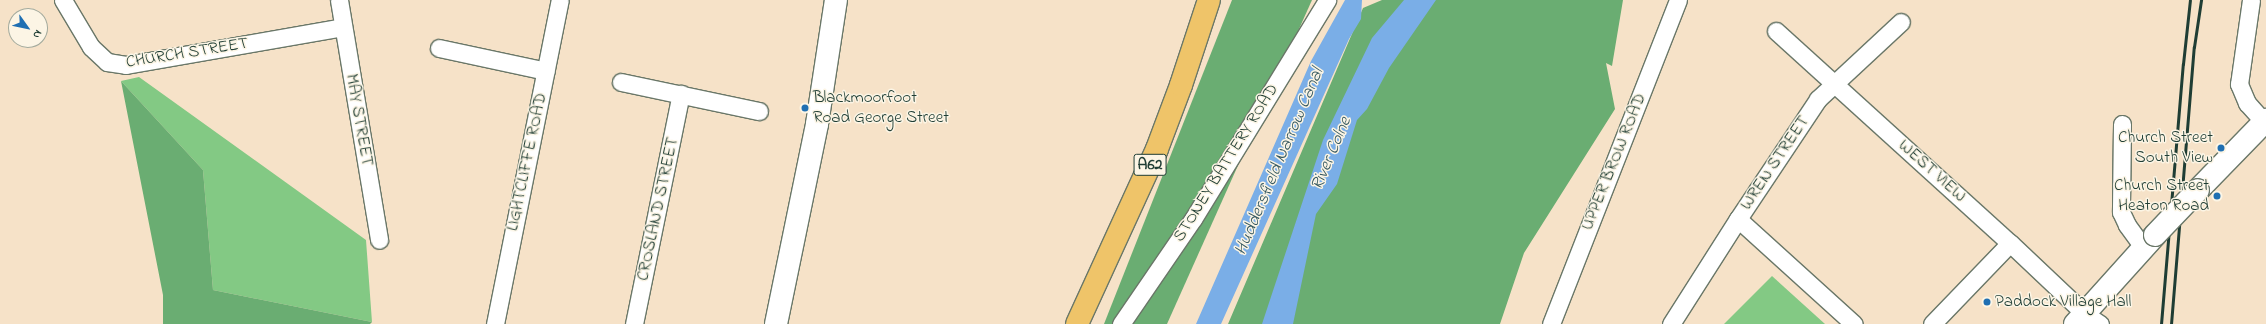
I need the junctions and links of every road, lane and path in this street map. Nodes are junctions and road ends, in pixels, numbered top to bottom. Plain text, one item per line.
1 (63, 0) edge
2 (339, 0) edge
3 (560, 0) edge
4 (836, 0) edge
5 (1209, 0) edge
6 (1327, 0) edge
7 (1678, 0) edge
8 (2251, 0) edge
9 (1902, 22) dead end
10 (343, 27) junction
11 (1776, 32) dead end
12 (439, 48) dead end
13 (546, 71) junction
14 (621, 82) dead end
15 (1835, 84) junction
16 (681, 94) junction
17 (759, 110) dead end
18 (2265, 121) edge
19 (2122, 124) dead end
20 (1738, 219) junction
21 (379, 240) dead end
22 (2149, 241) junction
23 (2010, 243) junction
24 (2087, 321) edge
25 (495, 324) edge
26 (634, 324) edge
27 (776, 324) edge
28 (1077, 324) edge
29 (1121, 324) edge
30 (1551, 324) edge
31 (1671, 324) edge
32 (1854, 324) edge
33 (1932, 324) edge

1 - 10 street, CHURCH STREET
2 - 10 street, MAY STREET
3 - 13 street, LIGHTCLIFFE ROAD
4 - 27 street
5 - 28 main road, A62
6 - 29 street, STONEY BATTERY ROAD
7 - 30 street, UPPER BROW ROAD
8 - 18 street
9 - 15 street, WREN STREET
10 - 21 street, MAY STREET
11 - 15 street, WEST VIEW
12 - 13 street
13 - 25 street, LIGHTCLIFFE ROAD
14 - 16 street
15 - 20 street, WREN STREET
15 - 23 street, WEST VIEW
16 - 17 street
16 - 26 street, CROSLAND STREET
18 - 22 street, bridge
19 - 22 street
20 - 31 street, WREN STREET
20 - 32 street
22 - 24 street
23 - 24 street, WEST VIEW
23 - 33 street

